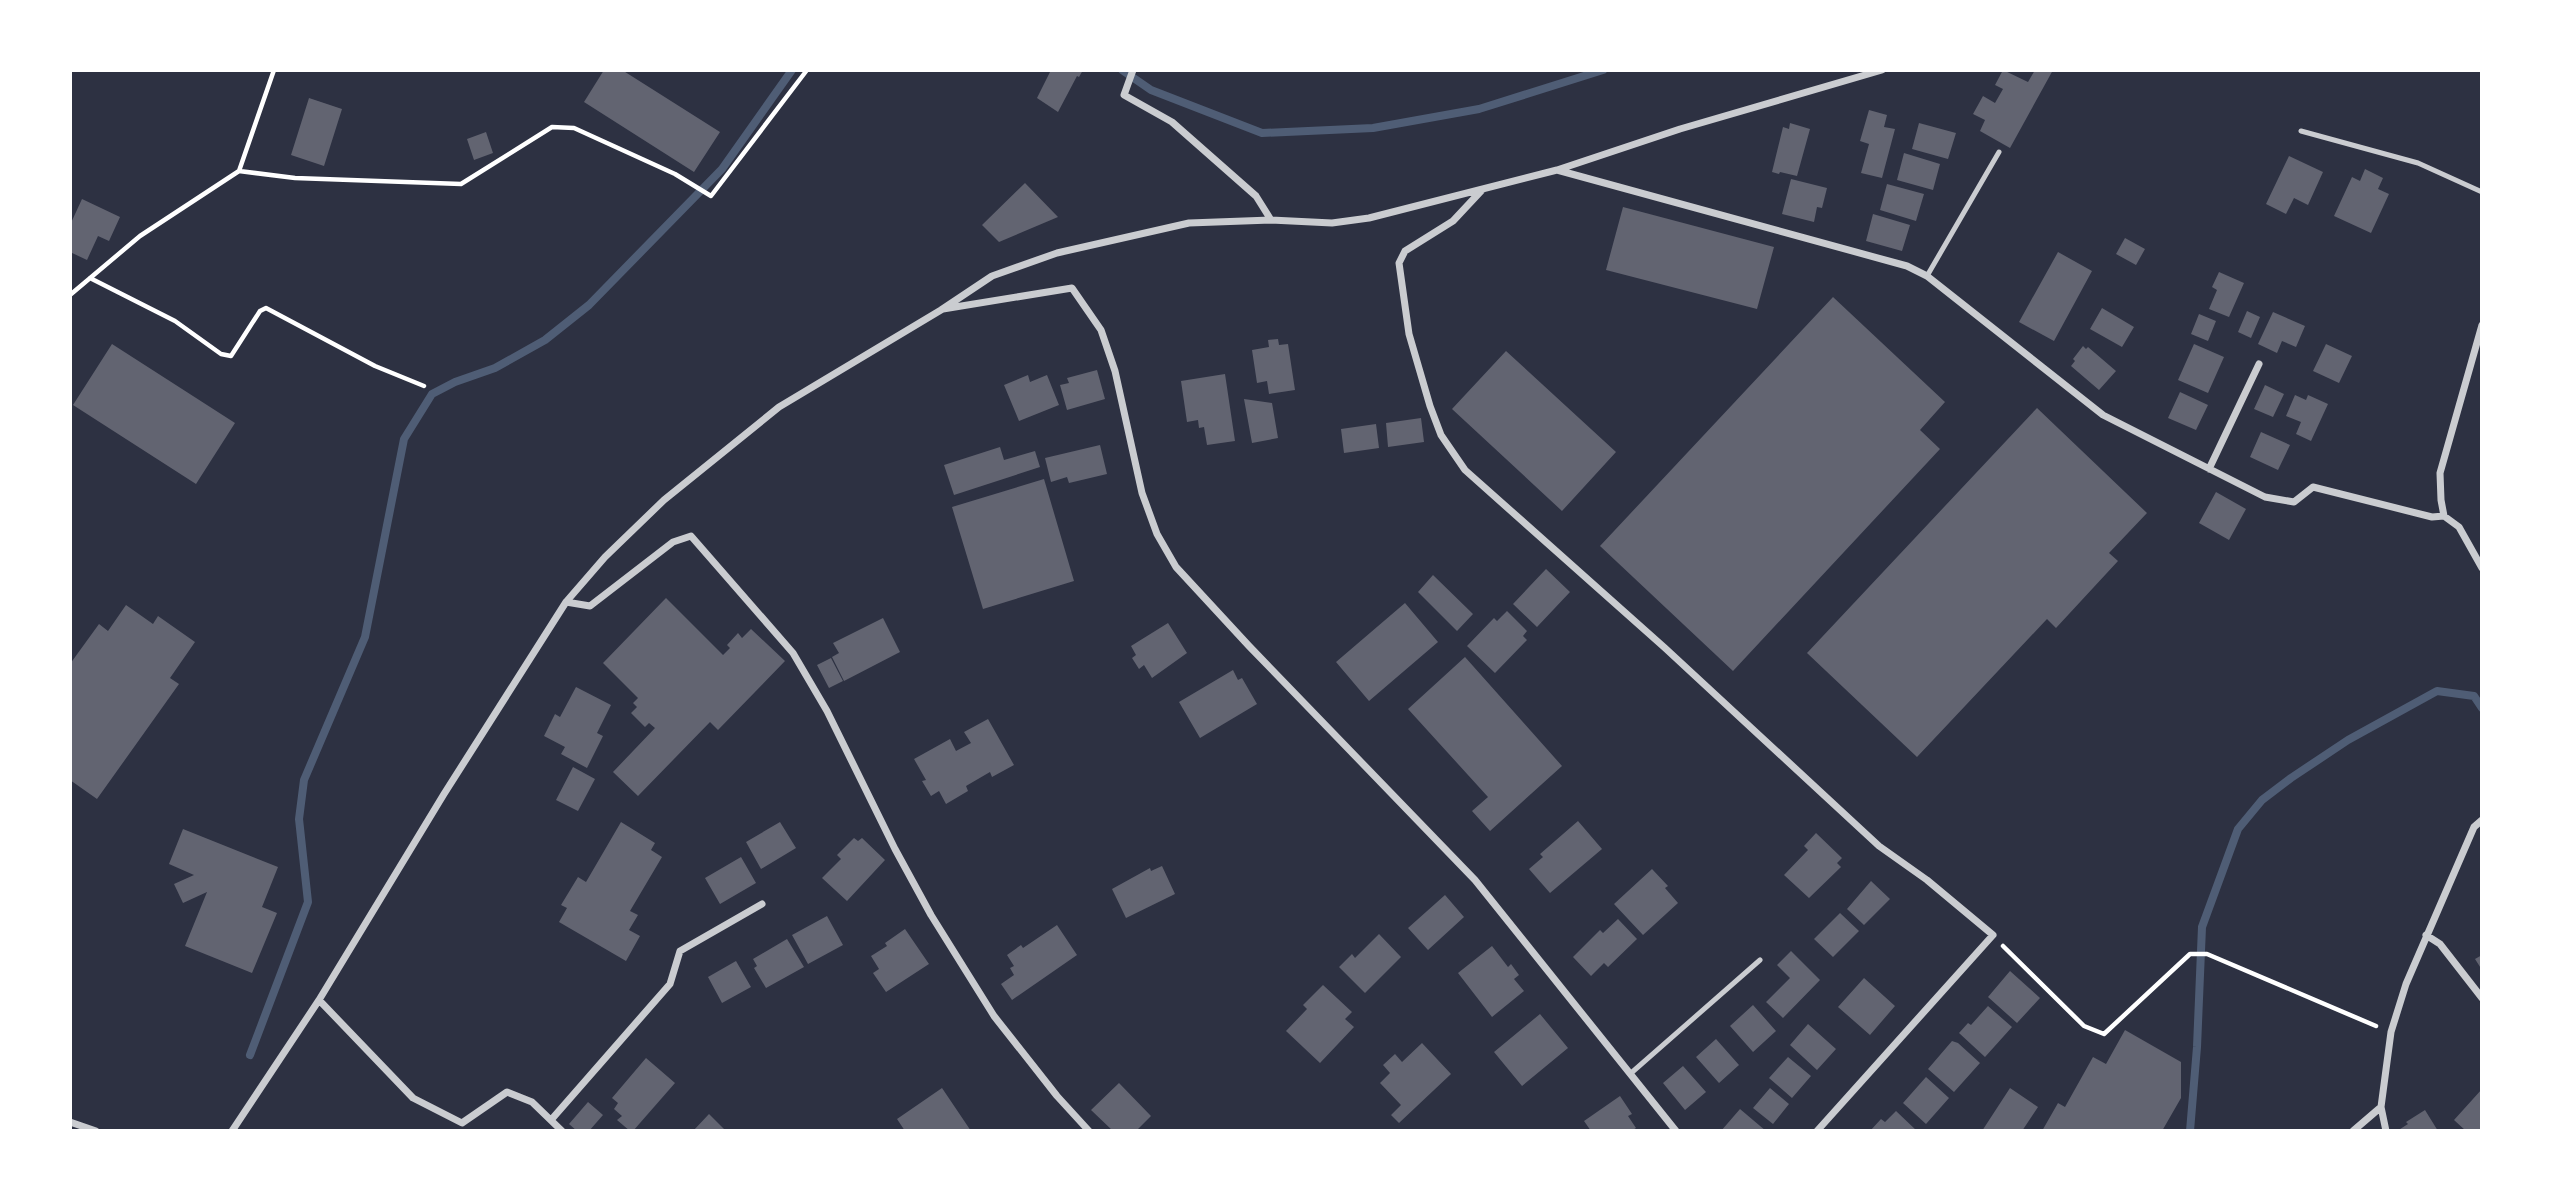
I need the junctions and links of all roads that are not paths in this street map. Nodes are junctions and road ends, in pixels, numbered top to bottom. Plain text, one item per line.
1 (1133, 70) edge
2 (1882, 70) edge
3 (2301, 131) dead end
4 (1999, 152) dead end
5 (1557, 170) junction
6 (1483, 189) junction
7 (2482, 192) edge
8 (1271, 220) junction
9 (1927, 276) junction
10 (941, 310) junction
11 (2482, 325) edge
12 (2259, 365) dead end
13 (2209, 469) junction
14 (2444, 516) junction
15 (2482, 568) edge
16 (566, 602) junction
17 (2482, 820) edge
18 (762, 904) dead end
19 (2426, 935) junction
20 (1760, 960) dead end
21 (2482, 998) edge
22 (319, 1000) junction
23 (1630, 1074) junction
24 (2381, 1107) junction
25 (551, 1120) junction
26 (70, 1122) edge
27 (96, 1131) edge
28 (232, 1131) edge
29 (562, 1131) edge
30 (1089, 1131) edge
31 (1676, 1131) edge
32 (1817, 1131) edge
33 (2353, 1131) edge
34 (2385, 1131) edge

1 - 8 street
2 - 5 street
3 - 7 lane
4 - 9 lane
5 - 6 street
5 - 9 street
6 - 8 street
6 - 32 street
8 - 10 street
9 - 13 street
10 - 16 street
10 - 23 street
11 - 14 street
12 - 13 street
13 - 14 street
14 - 15 street
16 - 22 street
16 - 30 street
17 - 19 street
18 - 25 street
19 - 21 street
19 - 24 street
20 - 23 lane
22 - 25 street
22 - 28 street
23 - 31 street
24 - 33 street
24 - 34 street
25 - 29 street
26 - 27 street

